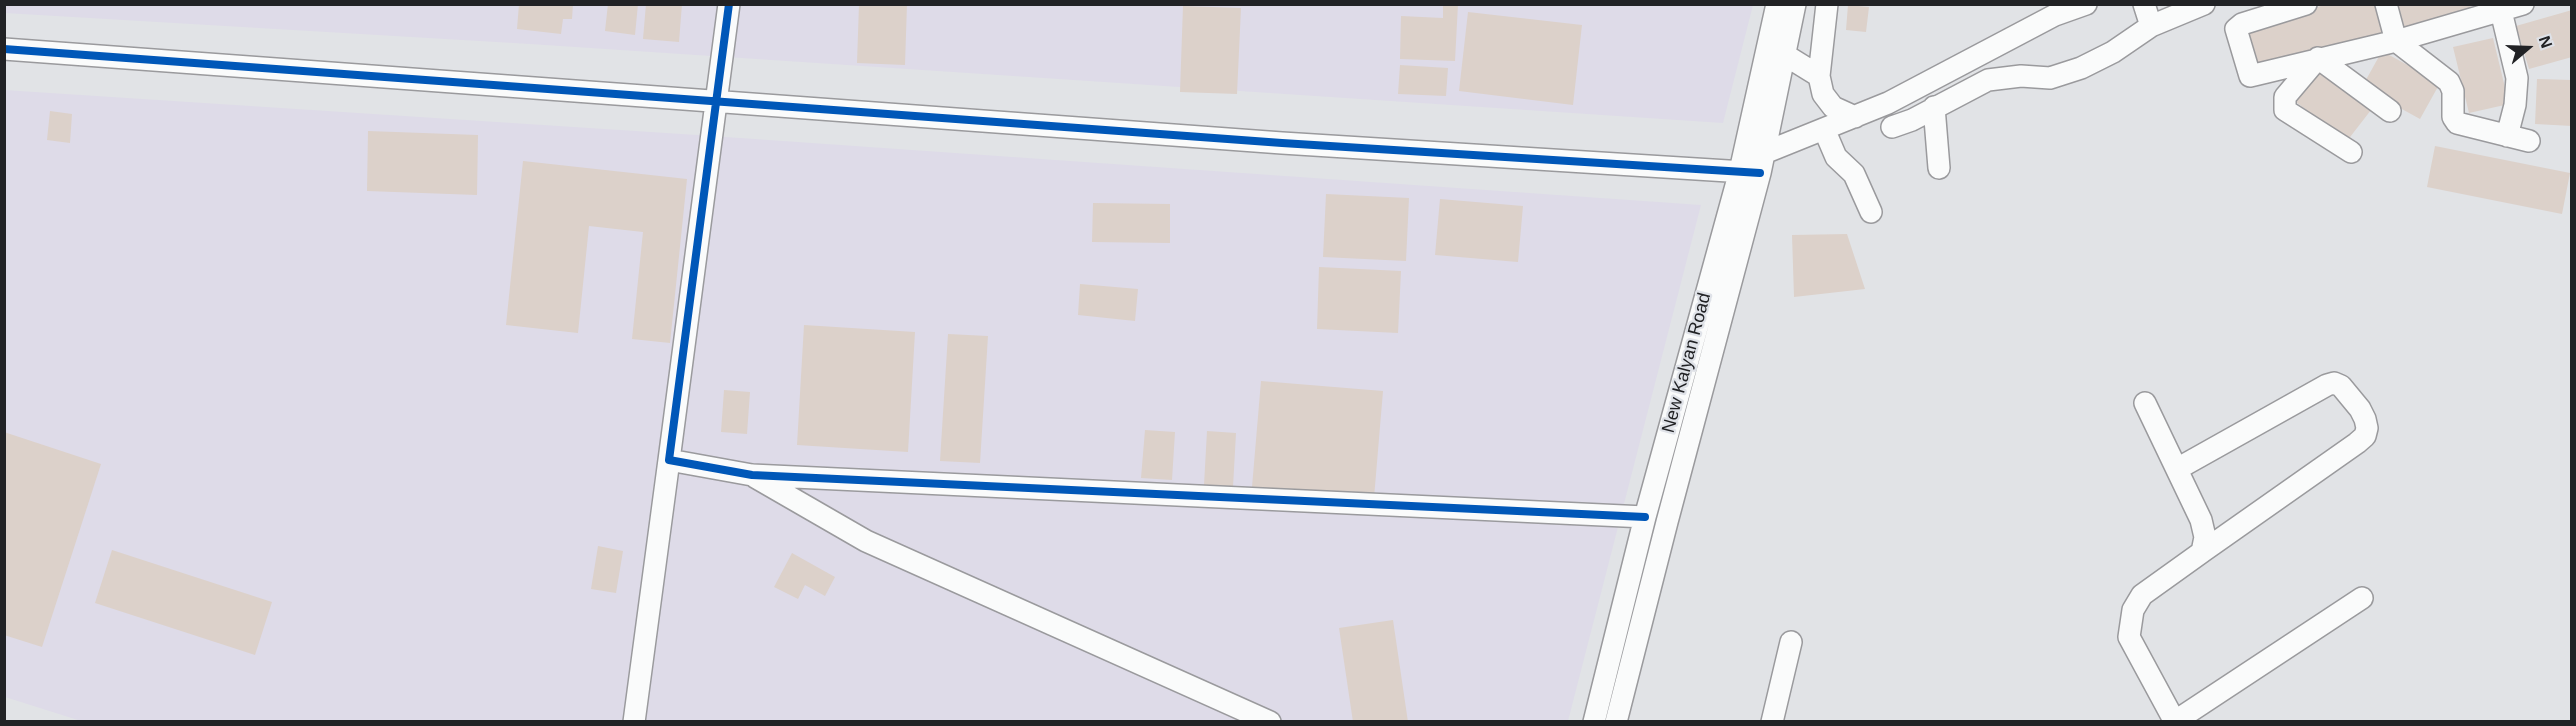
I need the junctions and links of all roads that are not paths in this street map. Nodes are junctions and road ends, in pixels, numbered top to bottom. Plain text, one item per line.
1 (729, 4) edge
2 (1777, 4) edge
3 (1795, 4) edge
4 (1827, 4) edge
5 (2086, 4) edge
6 (2144, 4) edge
7 (2204, 4) edge
8 (2306, 4) edge
9 (2386, 4) edge
10 (2523, 4) edge
11 (2478, 11) edge
12 (2501, 11) junction
13 (2151, 26) junction
14 (2396, 41) junction
15 (4, 48) edge
16 (1785, 55) junction
17 (2318, 58) junction
18 (1949, 72) junction
19 (1819, 76) junction
20 (1960, 93) junction
21 (1766, 99) junction
22 (714, 101) junction
23 (1934, 107) junction
24 (2390, 111) dead end
25 (1855, 117) junction
26 (1892, 127) dead end
27 (1816, 132) junction
28 (2507, 136) junction
29 (2529, 141) dead end
30 (2351, 152) dead end
31 (1755, 166) junction
32 (1939, 168) dead end
33 (1871, 212) dead end
34 (2145, 403) dead end
35 (669, 460) junction
36 (2177, 469) junction
37 (752, 475) junction
38 (1645, 516) junction
39 (2202, 552) junction
40 (2362, 598) dead end
41 (1791, 642) dead end
42 (2175, 721) edge
43 (634, 722) edge
44 (1270, 722) edge
45 (1594, 722) edge
46 (1617, 722) edge
47 (1772, 722) edge

1 - 22 street
2 - 21 street, New Kalyan Road
3 - 16 street, New Kalyan Road
4 - 19 street
5 - 18 street
6 - 13 street
7 - 13 street
8 - 17 street
9 - 14 street
10 - 12 street
11 - 12 street
11 - 14 street
12 - 28 street
13 - 20 street
14 - 17 street
14 - 28 street
15 - 22 street
16 - 19 street
16 - 21 street, New Kalyan Road
17 - 24 street
17 - 30 street
18 - 20 street
18 - 25 street
19 - 25 street
20 - 23 street
21 - 31 street, New Kalyan Road
21 - 31 street, New Kalyan Road
22 - 31 street
22 - 35 street
23 - 26 street
23 - 32 street
25 - 27 street
27 - 31 street
27 - 33 street
28 - 29 street
31 - 38 street, New Kalyan Road
31 - 46 street, New Kalyan Road
34 - 36 street
35 - 37 street
35 - 43 street
36 - 39 street
36 - 39 street
37 - 38 street
37 - 44 street
38 - 45 street, New Kalyan Road
39 - 42 street
40 - 42 street
41 - 47 street

